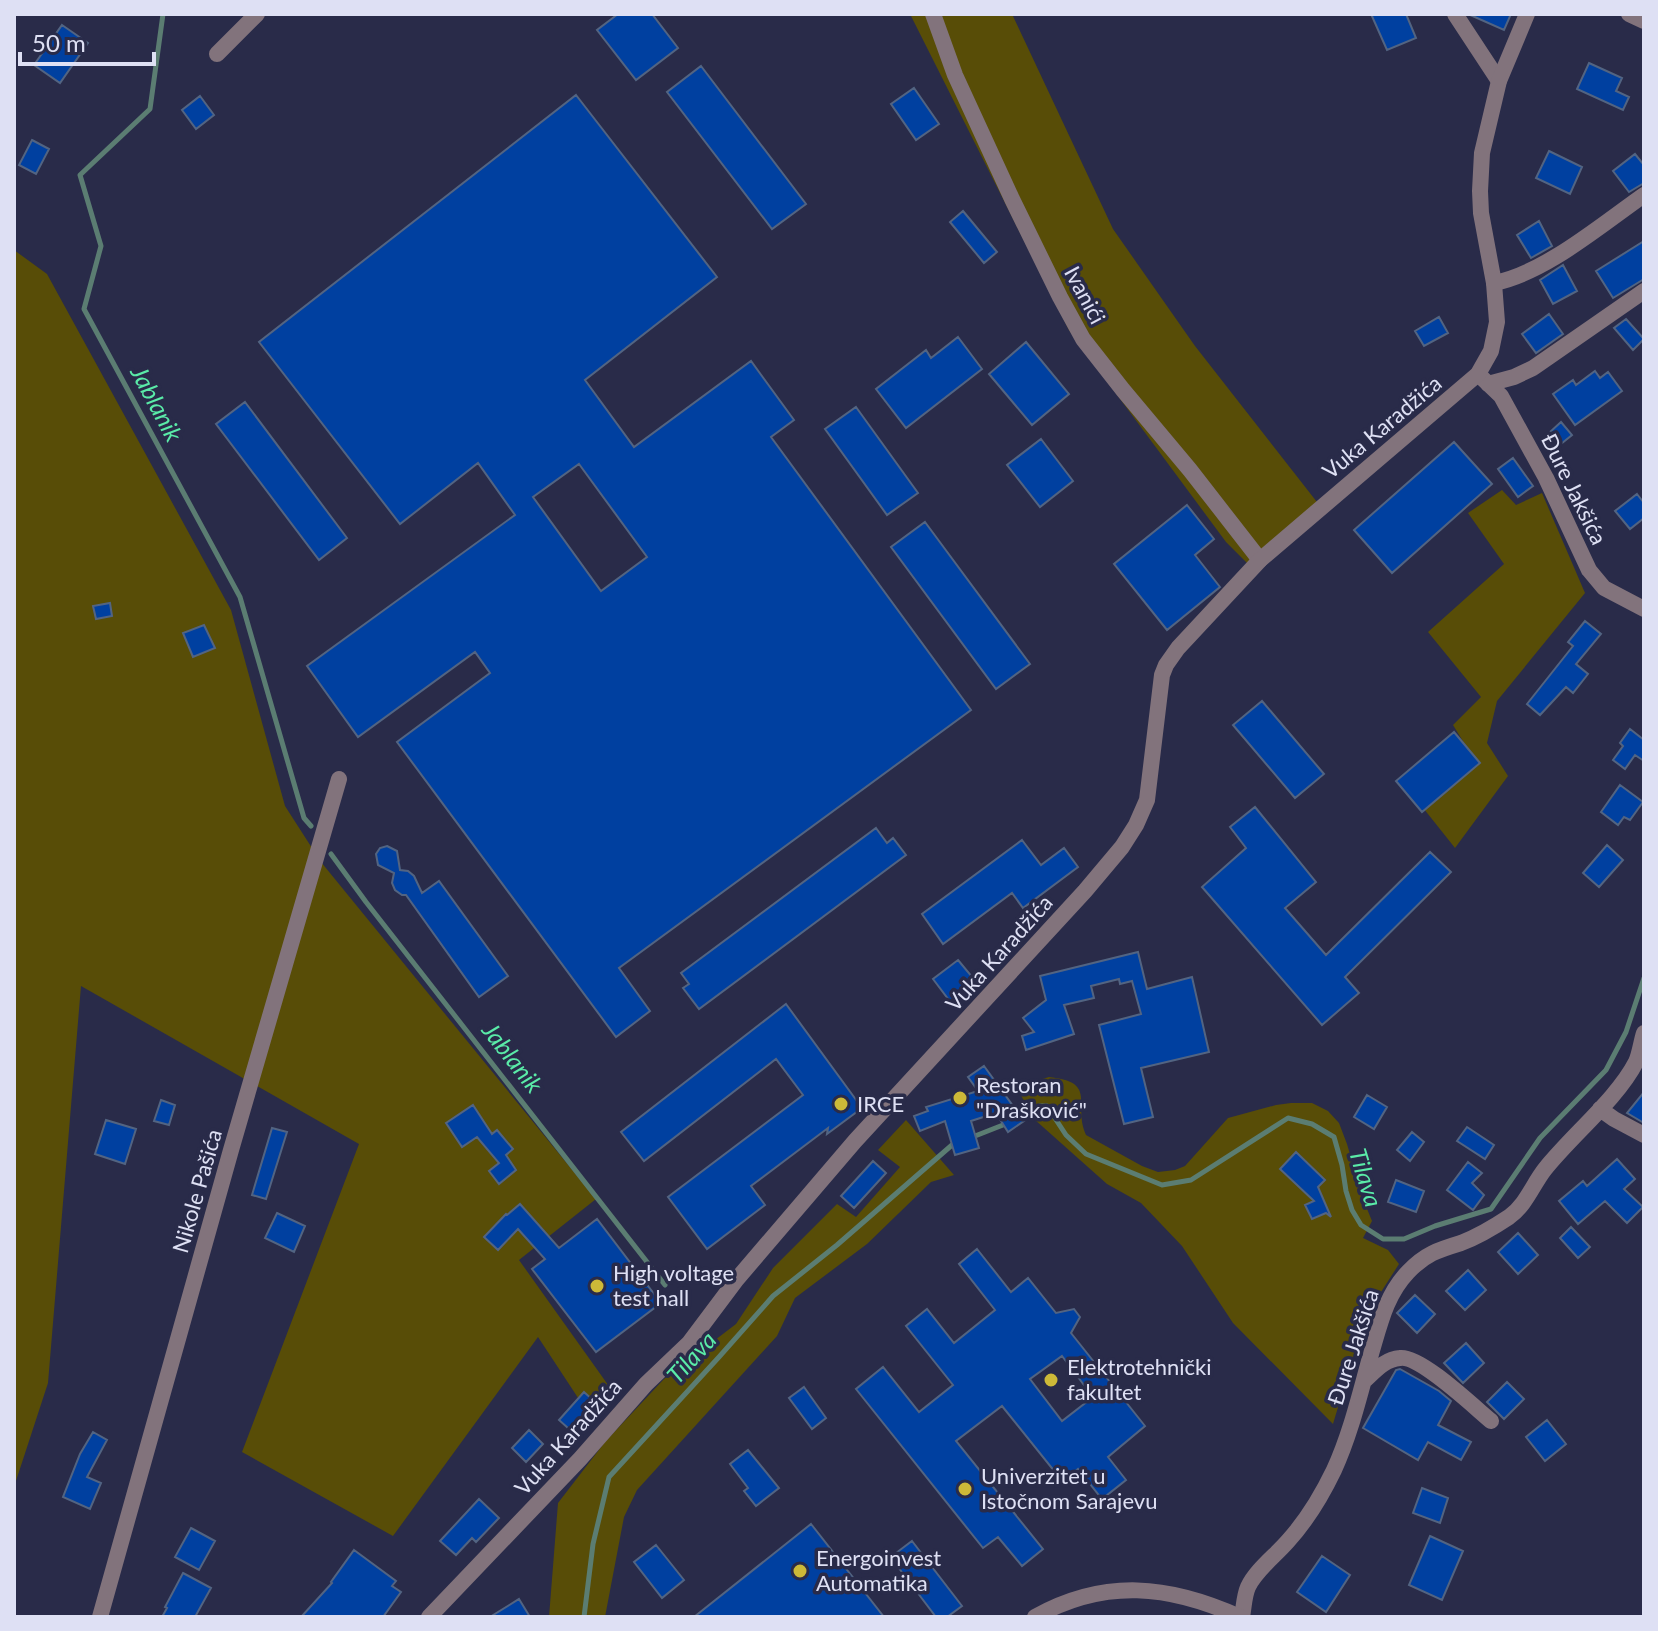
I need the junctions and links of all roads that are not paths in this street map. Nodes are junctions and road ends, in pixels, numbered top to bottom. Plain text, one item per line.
1 (257, 14) edge
2 (933, 14) edge
3 (1455, 14) edge
4 (1527, 14) edge
5 (1629, 14) edge
6 (1644, 21) edge
7 (217, 54) dead end
8 (1499, 81) junction
9 (1644, 195) edge
10 (1494, 283) junction
11 (1644, 291) edge
12 (1483, 379) junction
13 (1260, 560) junction
14 (1644, 609) edge
15 (339, 779) dead end
16 (1644, 1033) edge
17 (1600, 1109) junction
18 (1644, 1135) edge
19 (1363, 1382) junction
20 (1491, 1421) dead end
21 (100, 1617) edge
22 (429, 1617) edge
23 (1035, 1617) edge
24 (1241, 1617) edge

1 - 7 street
2 - 13 street, Ivanići
3 - 8 street
4 - 8 street, Vuka Karadžića
5 - 6 street
8 - 10 street, Vuka Karadžića
9 - 10 street
10 - 12 street, Vuka Karadžića
11 - 12 street, Vuka Karadžića
12 - 13 street, Vuka Karadžića
12 - 14 street, Đure Jakšića
13 - 22 street, Vuka Karadžića
15 - 21 street, Nikole Pašića
16 - 17 street, Đure Jakšića
17 - 18 street
17 - 19 street, Đure Jakšića
19 - 20 street
19 - 24 street, Đure Jakšića
23 - 24 street

